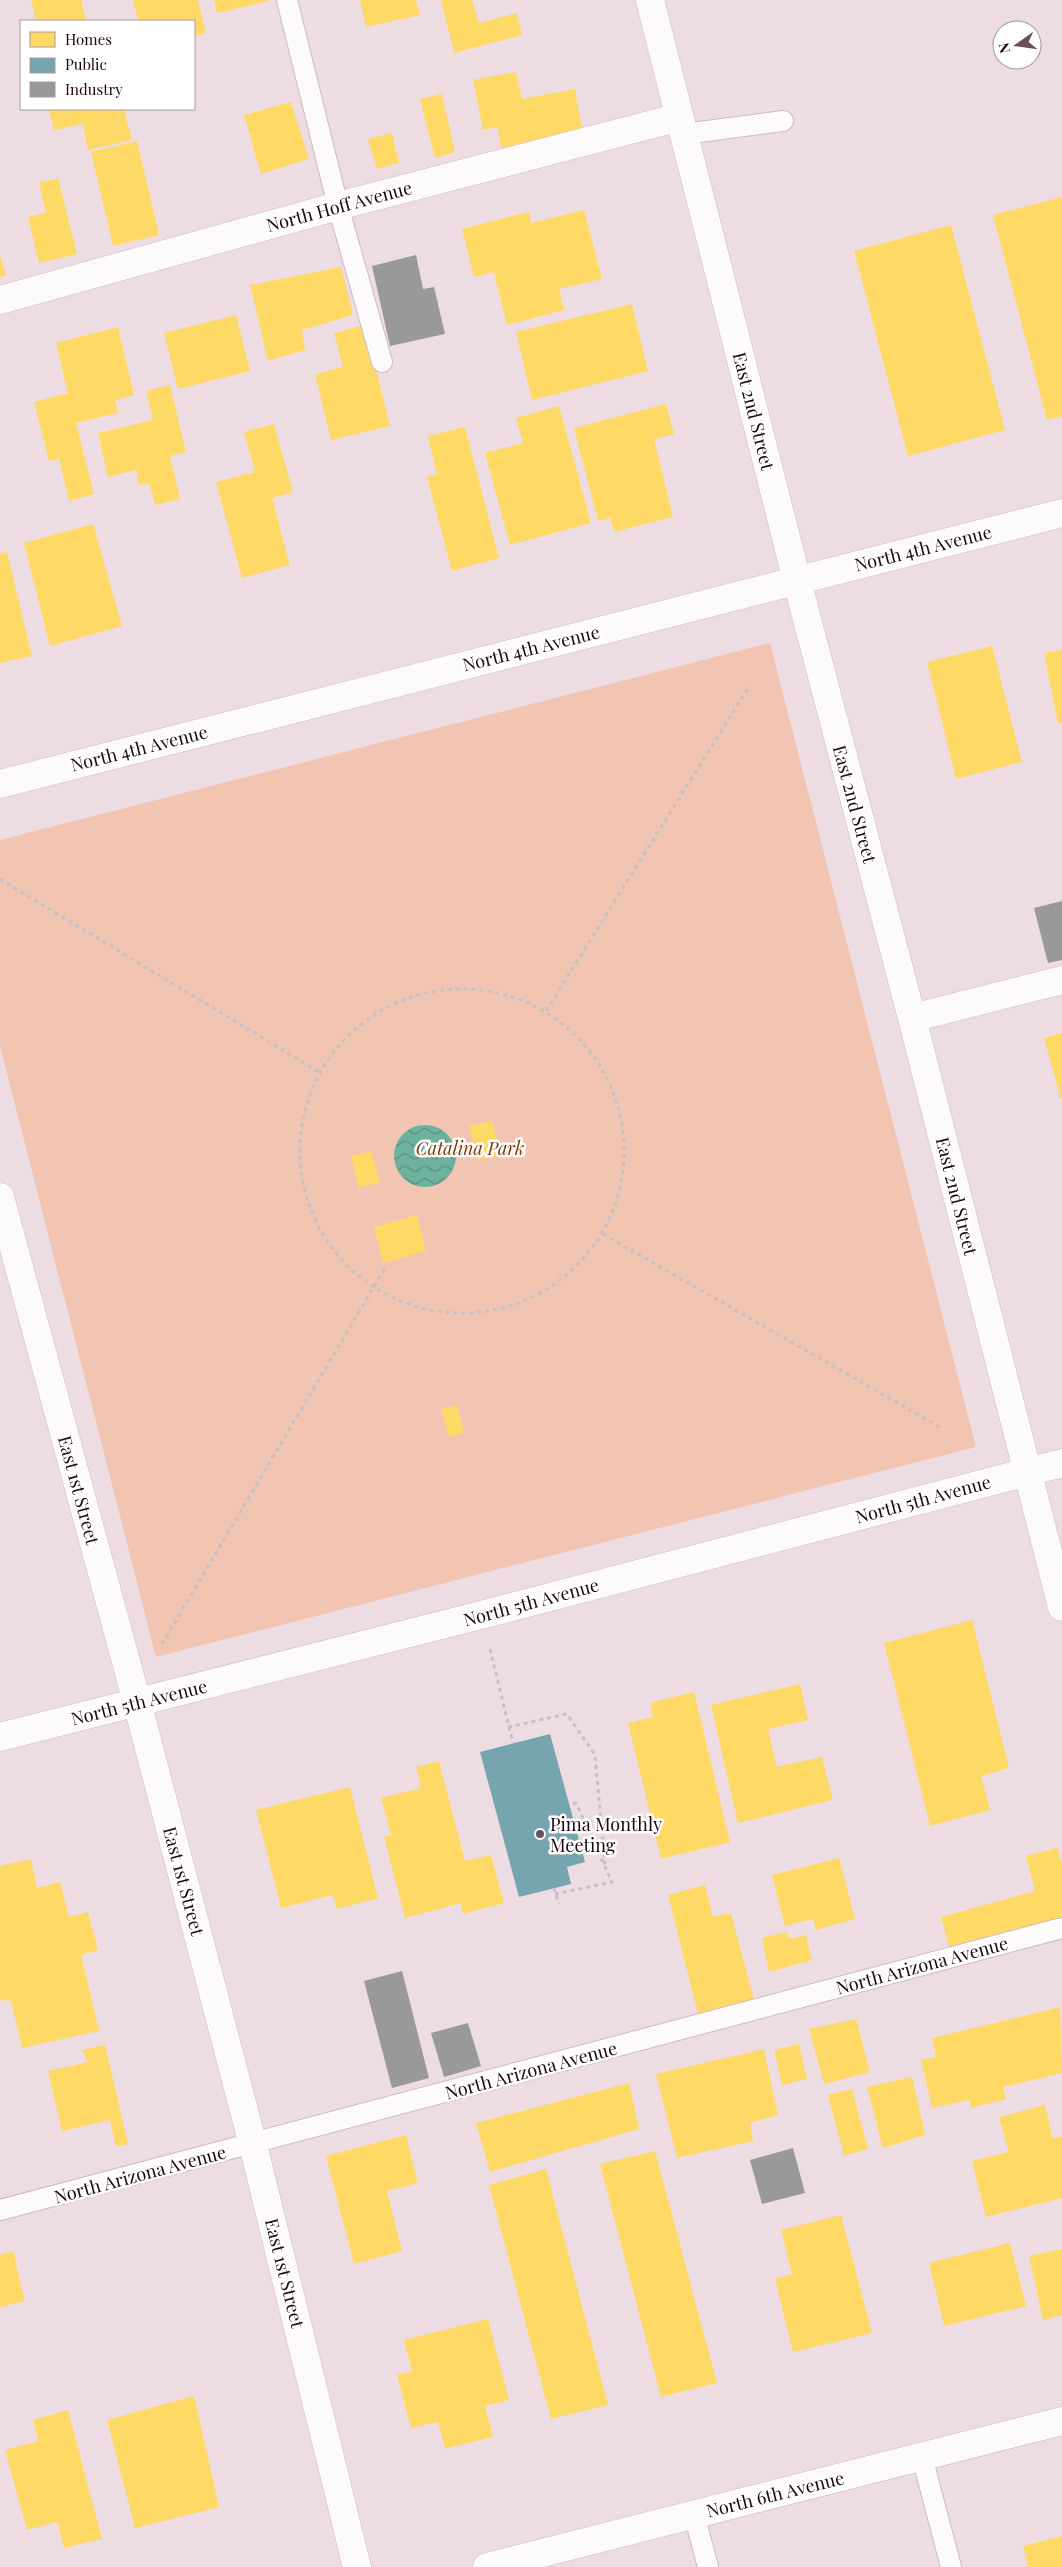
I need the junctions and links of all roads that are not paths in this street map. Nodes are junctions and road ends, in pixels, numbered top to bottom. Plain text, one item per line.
1 (287, 0) edge
2 (650, 0) edge
3 (783, 121) dead end
4 (682, 126) junction
5 (338, 206) junction
6 (0, 300) edge
7 (382, 362) dead end
8 (1062, 513) edge
9 (797, 581) junction
10 (0, 784) edge
11 (1062, 980) edge
12 (912, 1018) junction
13 (0, 1197) edge
14 (8, 1264) edge
15 (1062, 1463) edge
16 (1028, 1472) junction
17 (1062, 1607) edge
18 (137, 1702) junction
19 (0, 1737) edge
20 (1062, 1928) edge
21 (253, 2144) junction
22 (0, 2210) edge
23 (1062, 2421) edge
24 (922, 2457) junction
25 (694, 2514) junction
26 (357, 2567) edge
27 (487, 2567) edge
28 (708, 2567) edge
29 (951, 2567) edge

1 - 5 lane
2 - 4 street, East 2nd Street
3 - 4 lane
4 - 5 street, North Hoff Avenue
4 - 9 street, East 2nd Street
5 - 6 street, North Hoff Avenue
5 - 7 lane
8 - 9 street, North 4th Avenue
9 - 10 street, North 4th Avenue
9 - 12 street, East 2nd Street
11 - 12 street
12 - 16 street, East 2nd Street
13 - 14 street, East 1st Street
14 - 18 street, East 1st Street
15 - 16 street, North 5th Avenue
16 - 17 street, East 2nd Street
16 - 18 street, North 5th Avenue
18 - 19 street, North 5th Avenue
18 - 21 street, East 1st Street
20 - 21 lane, North Arizona Avenue
21 - 22 lane, North Arizona Avenue
21 - 26 street, East 1st Street
23 - 24 street, North 6th Avenue
24 - 25 street, North 6th Avenue
24 - 29 lane
25 - 27 street, North 6th Avenue
25 - 28 lane

